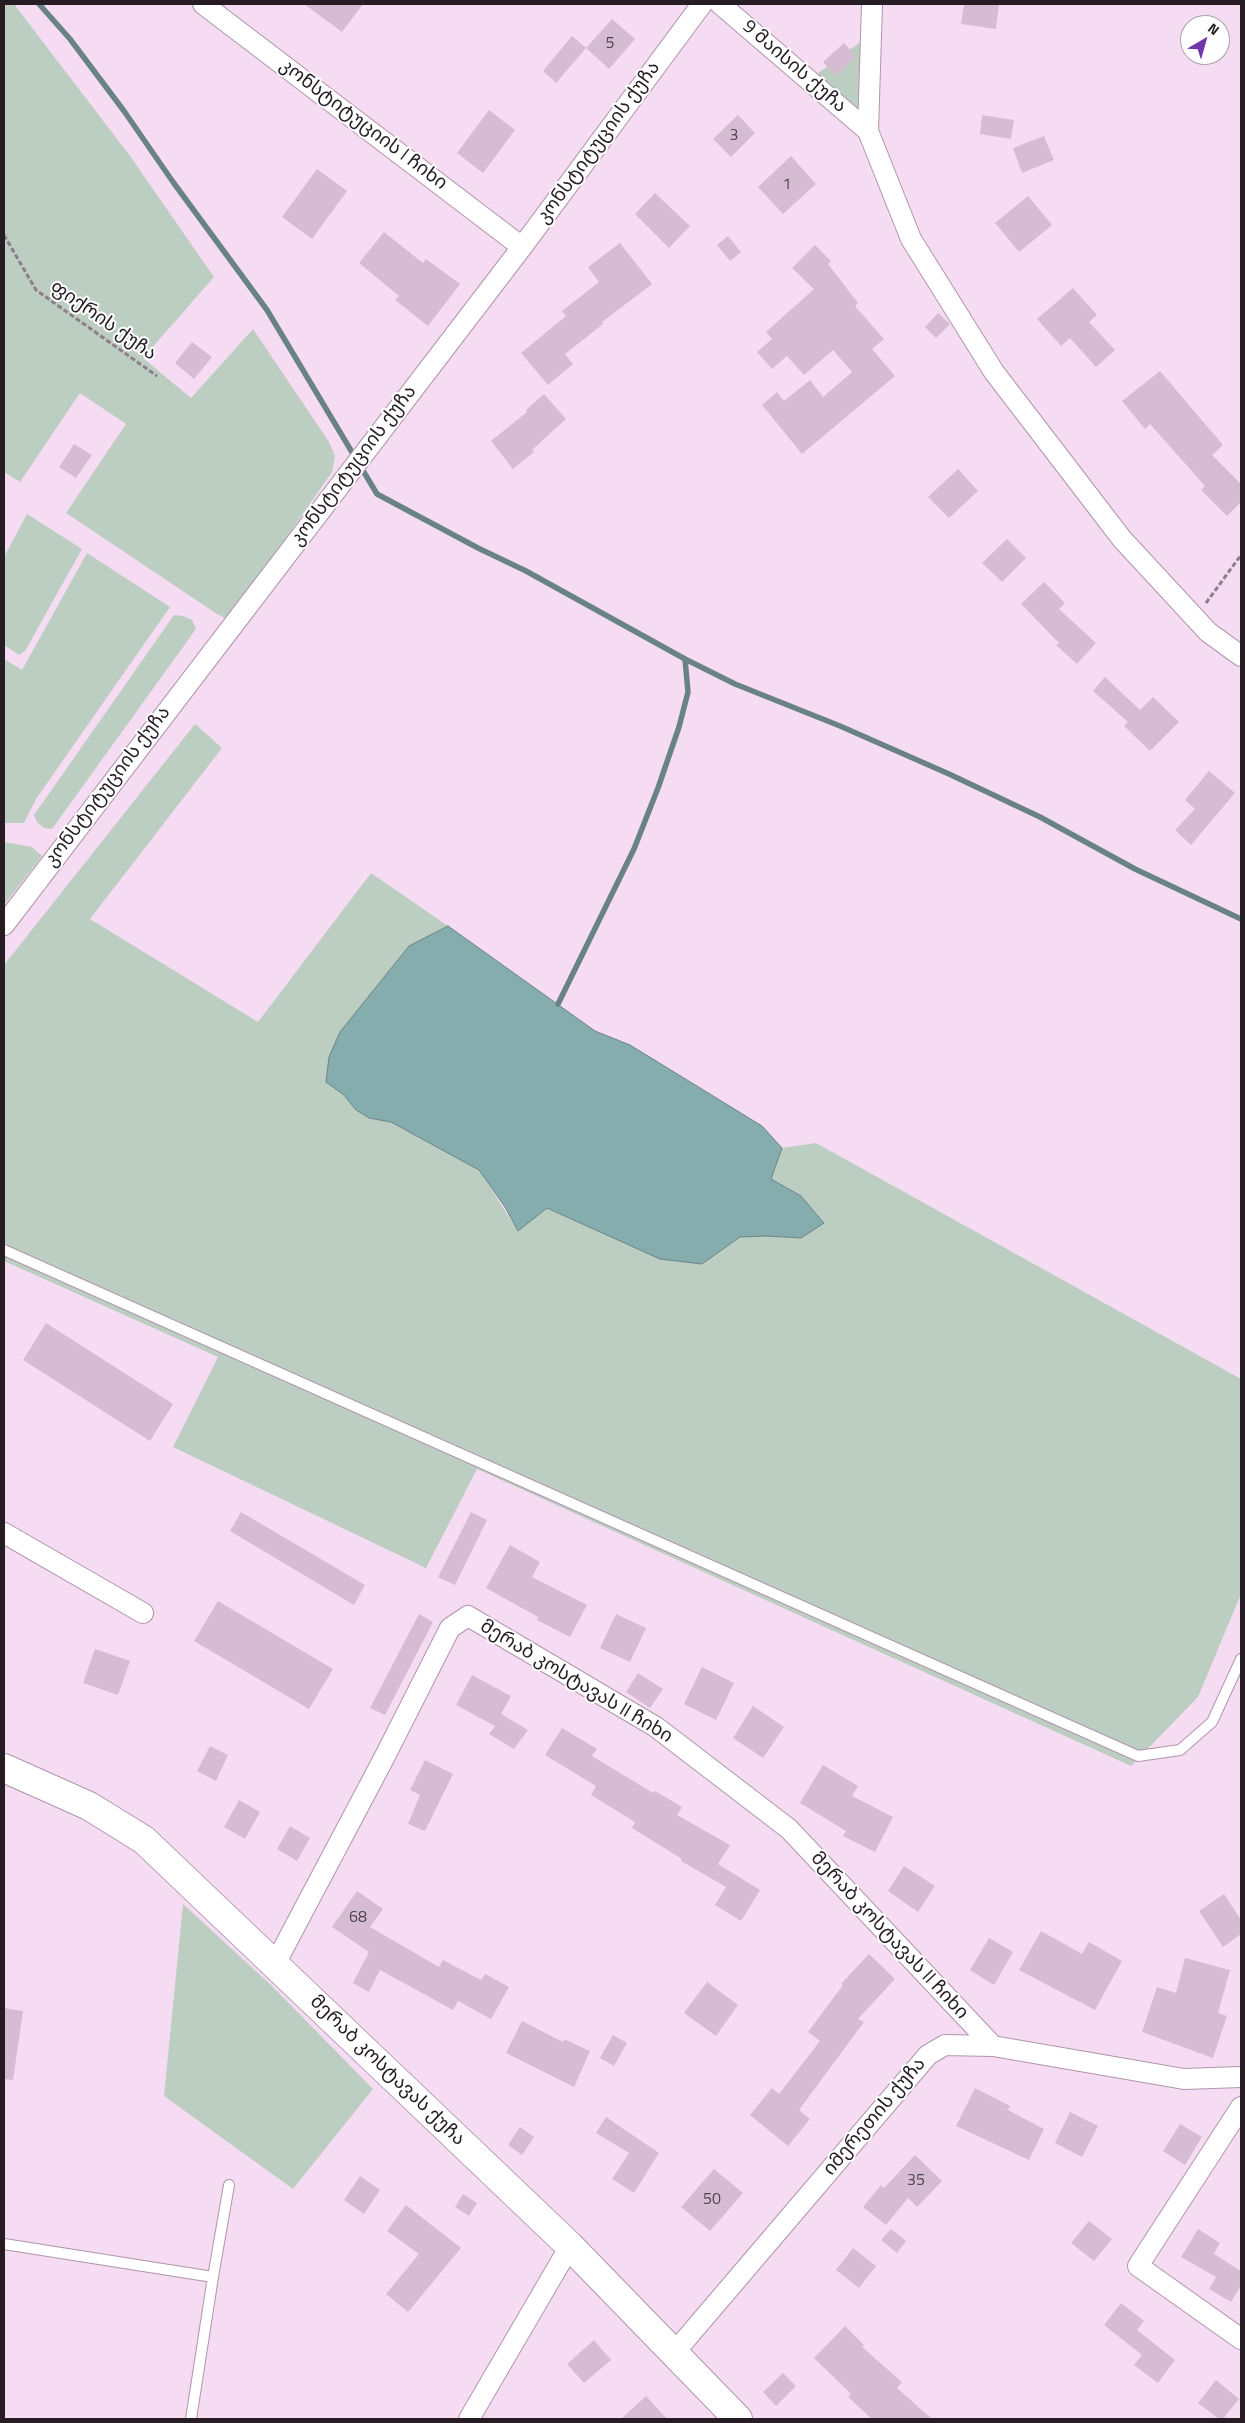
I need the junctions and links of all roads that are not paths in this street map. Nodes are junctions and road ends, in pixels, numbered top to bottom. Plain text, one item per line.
1 (203, 4) edge
2 (702, 4) edge
3 (720, 4) edge
4 (872, 4) edge
5 (868, 131) junction
6 (522, 247) junction
7 (1241, 656) edge
8 (4, 925) edge
9 (4, 1250) edge
10 (4, 1533) edge
11 (143, 1613) dead end
12 (1241, 1659) edge
13 (4, 1768) edge
14 (275, 1964) junction
15 (993, 2046) junction
16 (1241, 2077) edge
17 (1241, 2107) edge
18 (229, 2185) dead end
19 (4, 2244) edge
20 (570, 2246) junction
21 (213, 2277) junction
22 (1241, 2339) edge
23 (674, 2353) junction
24 (191, 2419) edge
25 (470, 2419) edge
26 (738, 2419) edge

1 - 6 street, კონსტიტუციის I ჩიხი
2 - 6 street, კონსტიტუციის ქუჩა
3 - 5 street, 9 მაისის ქუჩა
4 - 5 street
5 - 7 street
6 - 8 street, კონსტიტუციის ქუჩა
9 - 12 lane
10 - 11 street
13 - 14 main road, მერაბ კოსტავას ქუჩა
14 - 15 street, მერაბ კოსტავას II ჩიხი
14 - 20 main road, მერაბ კოსტავას ქუჩა
15 - 16 street, იმერეთის ქუჩა
15 - 23 street, იმერეთის ქუჩა
17 - 22 street
18 - 21 lane
19 - 21 lane
20 - 23 main road, მერაბ კოსტავას ქუჩა
20 - 25 street
21 - 24 lane
23 - 26 main road, მერაბ კოსტავას ქუჩა

